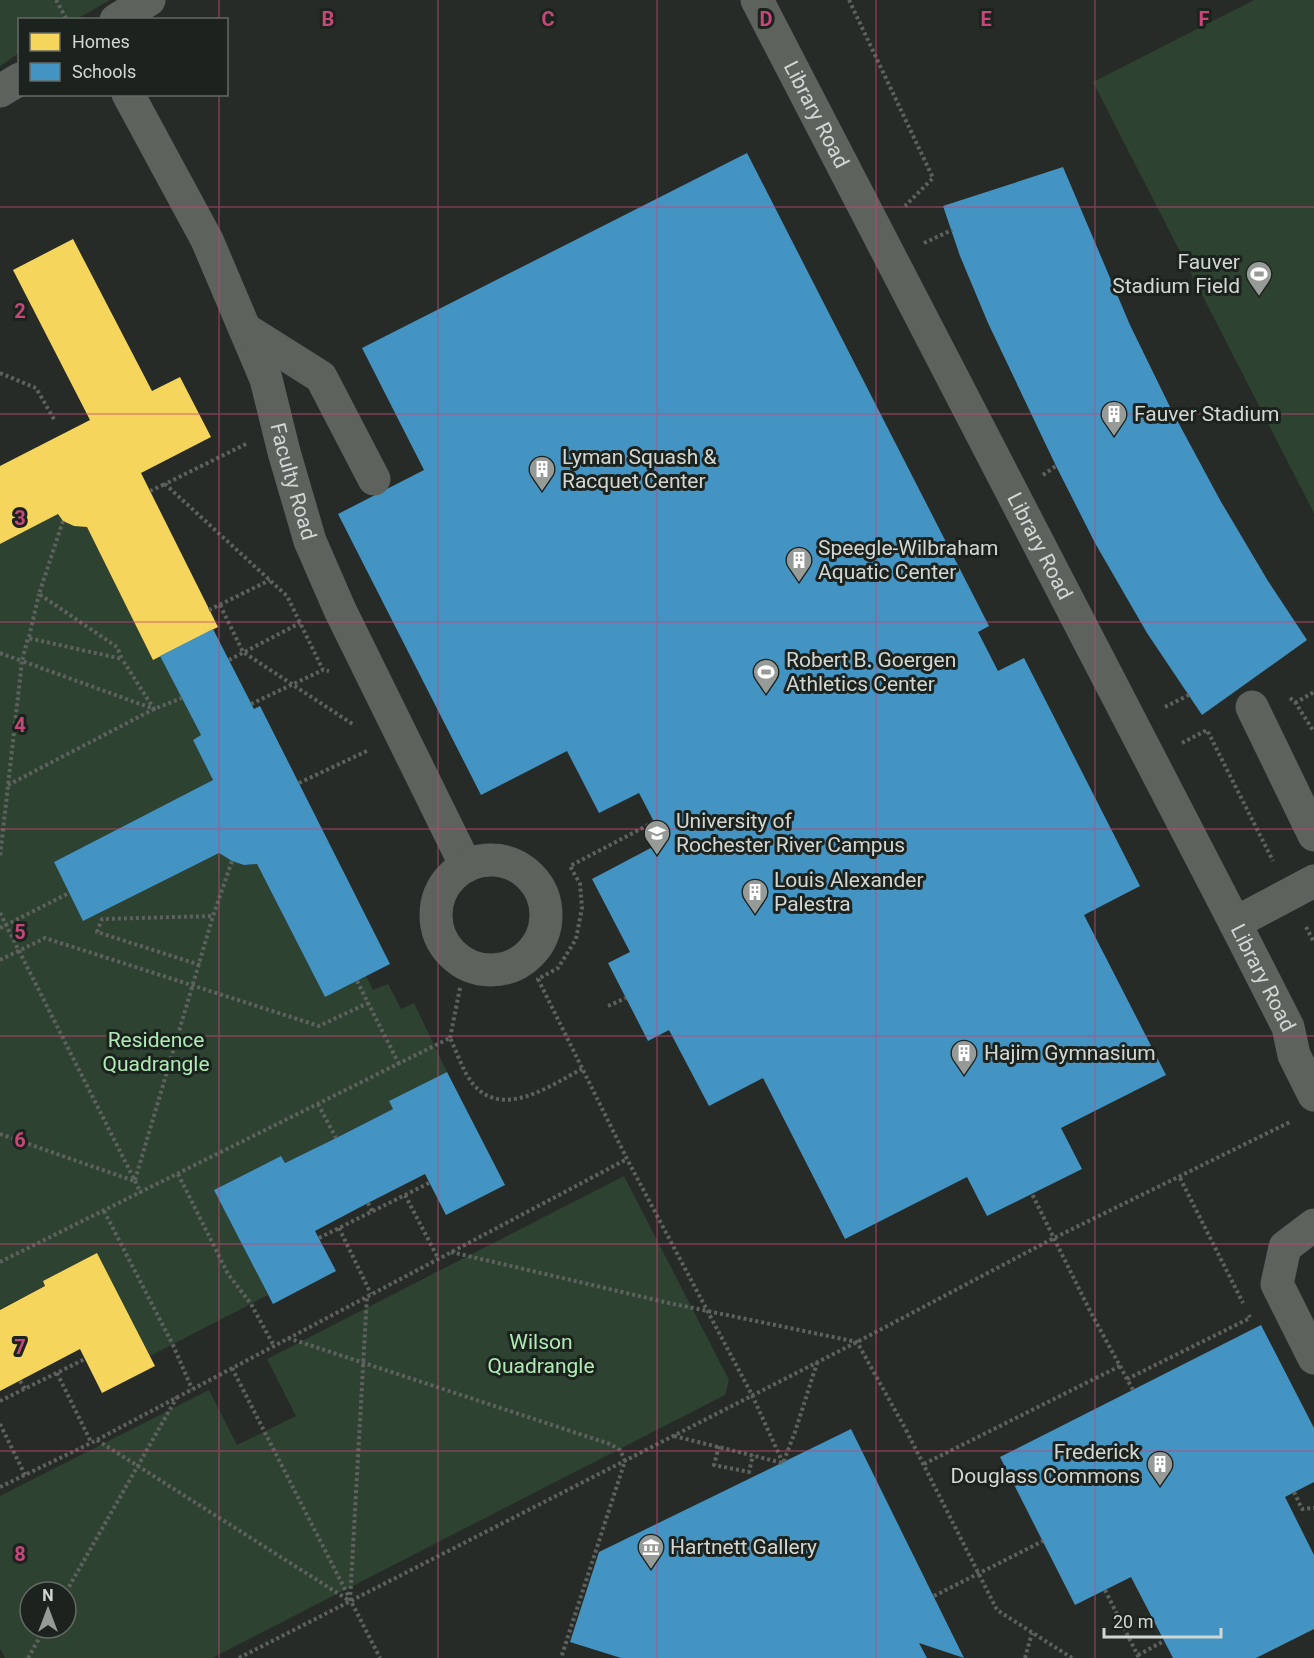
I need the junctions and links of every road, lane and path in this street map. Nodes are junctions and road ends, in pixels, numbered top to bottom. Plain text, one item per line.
1 (56, 0) edge
2 (149, 0) edge
3 (757, 0) edge
4 (849, 0) edge
5 (67, 18) edge
6 (119, 18) edge
7 (18, 80) edge
8 (0, 91) edge
9 (129, 96) edge
10 (909, 215) dead end
11 (951, 230) dead end
12 (918, 234) dead end
13 (923, 243) junction
14 (928, 254) dead end
15 (245, 329) junction
16 (0, 373) edge
17 (54, 421) dead end
18 (249, 442) dead end
19 (1056, 466) dead end
20 (1040, 477) dead end
21 (374, 479) dead end
22 (165, 484) junction
23 (150, 491) dead end
24 (63, 521) dead end
25 (270, 580) junction
26 (39, 594) junction
27 (220, 605) junction
28 (209, 610) dead end
29 (309, 618) dead end
30 (300, 623) junction
31 (28, 638) junction
32 (243, 652) junction
33 (0, 653) edge
34 (122, 659) junction
35 (229, 660) dead end
36 (22, 661) junction
37 (323, 670) dead end
38 (294, 684) junction
39 (1189, 694) dead end
40 (182, 698) dead end
41 (1295, 702) dead end
42 (251, 704) dead end
43 (1252, 707) dead end
44 (154, 709) junction
45 (1162, 709) dead end
46 (362, 730) dead end
47 (1314, 732) edge
48 (1176, 735) dead end
49 (372, 748) dead end
50 (299, 783) dead end
51 (8, 785) junction
52 (654, 822) dead end
53 (1314, 835) edge
54 (1, 839) edge
55 (0, 857) edge
56 (232, 861) dead end
57 (466, 866) dead end
58 (1278, 871) dead end
59 (1314, 881) edge
60 (69, 893) dead end
61 (0, 913) edge
62 (213, 916) junction
63 (1235, 923) junction
64 (6, 924) junction
65 (0, 928) edge
66 (20, 951) junction
67 (0, 960) edge
68 (200, 965) junction
69 (357, 981) dead end
70 (194, 986) junction
71 (460, 988) dead end
72 (626, 998) dead end
73 (368, 1003) junction
74 (608, 1006) dead end
75 (450, 1038) junction
76 (399, 1064) junction
77 (582, 1068) junction
78 (318, 1104) junction
79 (1305, 1107) edge
80 (0, 1134) edge
81 (336, 1138) dead end
82 (627, 1159) junction
83 (178, 1174) junction
84 (1180, 1178) junction
85 (134, 1181) junction
86 (429, 1183) dead end
87 (141, 1192) junction
88 (1032, 1194) dead end
89 (405, 1195) junction
90 (368, 1203) dead end
91 (104, 1211) junction
92 (372, 1211) junction
93 (1314, 1225) edge
94 (339, 1228) junction
95 (318, 1238) dead end
96 (1054, 1238) junction
97 (450, 1252) junction
98 (438, 1258) junction
99 (0, 1262) edge
100 (369, 1295) junction
101 (707, 1311) junction
102 (288, 1338) junction
103 (857, 1342) junction
104 (274, 1346) junction
105 (1314, 1358) edge
106 (85, 1359) dead end
107 (817, 1362) junction
108 (363, 1363) junction
109 (1120, 1366) junction
110 (232, 1368) junction
111 (57, 1373) junction
112 (1127, 1379) junction
113 (20, 1380) dead end
114 (25, 1389) junction
115 (192, 1389) junction
116 (1133, 1390) dead end
117 (752, 1395) junction
118 (177, 1396) junction
119 (0, 1401) edge
120 (0, 1424) edge
121 (903, 1424) junction
122 (906, 1430) dead end
123 (673, 1436) junction
124 (96, 1439) junction
125 (91, 1443) junction
126 (719, 1446) junction
127 (753, 1455) junction
128 (625, 1461) junction
129 (783, 1462) junction
130 (924, 1464) junction
131 (137, 1466) junction
132 (25, 1475) junction
133 (0, 1487) edge
134 (1294, 1492) dead end
135 (1314, 1508) edge
136 (1043, 1541) dead end
137 (978, 1574) junction
138 (73, 1580) edge
139 (1105, 1590) dead end
140 (934, 1596) dead end
141 (350, 1601) junction
142 (1032, 1633) junction
143 (38, 1640) edge
144 (1164, 1641) dead end
145 (1139, 1656) edge
146 (28, 1658) edge
147 (239, 1658) edge
148 (380, 1658) edge
149 (561, 1658) edge
150 (1025, 1658) edge
151 (1072, 1658) edge

1 - 5 path
2 - 6 street
3 - 63 street, Library Road
4 - 10 path
7 - 8 street
9 - 15 street, Faculty Road
11 - 13 path
12 - 13 path
13 - 14 path
15 - 21 street
15 - 57 street, Faculty Road
16 - 17 path
18 - 22 path
19 - 20 path
22 - 23 path
22 - 25 path
24 - 26 path
25 - 27 path
25 - 30 path
26 - 31 path
26 - 34 path
27 - 28 path
27 - 32 path
29 - 30 path
30 - 32 path
31 - 34 path
31 - 36 path
32 - 35 path
32 - 38 path
33 - 36 path
34 - 44 path
36 - 44 path
36 - 51 path
37 - 38 path
38 - 42 path
38 - 46 path
39 - 45 path
40 - 44 path
41 - 47 path
43 - 53 street
44 - 51 path
48 - 58 path
49 - 50 path
51 - 54 path
52 - 77 path
54 - 55 path
56 - 62 path
59 - 63 street
60 - 64 path
61 - 64 path
62 - 68 path
62 - 68 path
63 - 79 street, Library Road
64 - 65 path
64 - 66 path
66 - 67 path
66 - 70 path
66 - 85 path
68 - 70 path
69 - 73 path
70 - 73 path
70 - 85 path
71 - 75 path
72 - 74 path
73 - 76 path
75 - 76 path
75 - 77 path
76 - 78 path
77 - 82 path
78 - 81 path
78 - 83 path
79 - 84 path
80 - 85 path
82 - 97 path
82 - 101 path
83 - 87 path
83 - 104 path
84 - 96 path
84 - 112 path
85 - 87 path
86 - 89 path
87 - 91 path
88 - 96 path
89 - 92 path
89 - 98 path
90 - 92 path
91 - 99 path
91 - 115 path
92 - 94 path
93 - 105 street
94 - 95 path
94 - 100 path
96 - 103 path
96 - 109 path
97 - 98 path
97 - 101 path
98 - 100 path
100 - 102 path
100 - 108 path
101 - 103 path
101 - 117 path
102 - 104 path
102 - 108 path
103 - 107 path
103 - 121 path
104 - 110 path
106 - 111 path
107 - 117 path
107 - 129 path
108 - 128 path
108 - 141 path
109 - 112 path
109 - 130 path
110 - 115 path
110 - 141 path
111 - 114 path
111 - 125 path
112 - 116 path
113 - 114 path
114 - 119 path
115 - 118 path
117 - 123 path
117 - 129 path
118 - 124 path
118 - 131 path
120 - 132 path
121 - 122 path
121 - 130 path
123 - 126 path
123 - 128 path
124 - 125 path
124 - 131 path
125 - 132 path
126 - 127 path
126 - 127 path
127 - 129 path
128 - 141 path
128 - 149 path
130 - 137 path
131 - 138 path
131 - 141 path
132 - 133 path
134 - 135 path
136 - 137 path
137 - 140 path
137 - 142 path
139 - 145 path
141 - 147 path
141 - 148 path
142 - 150 path
142 - 151 path
143 - 146 path
144 - 145 path

